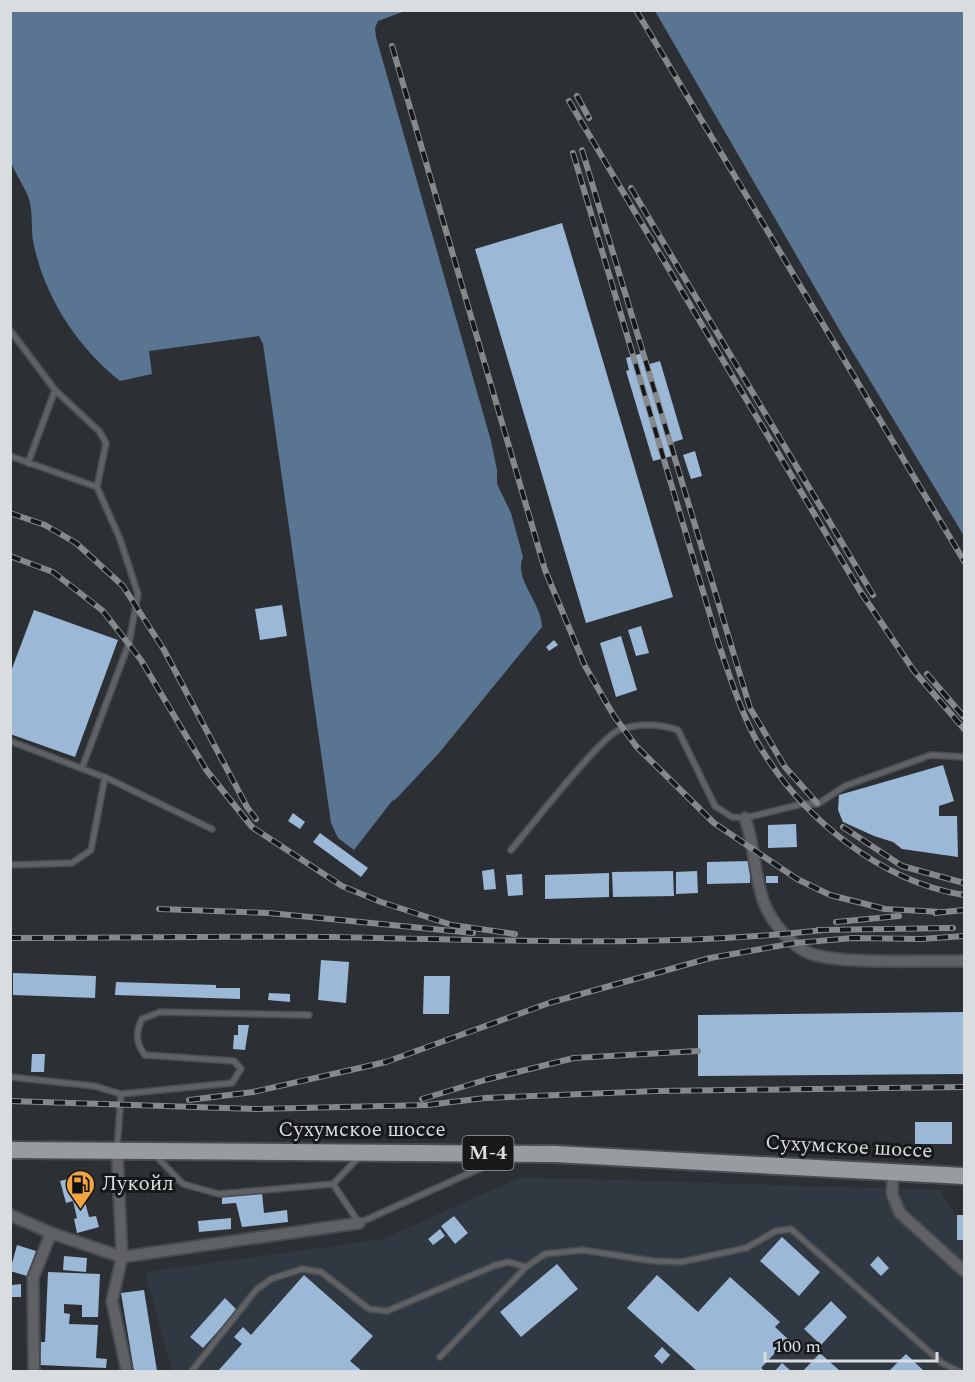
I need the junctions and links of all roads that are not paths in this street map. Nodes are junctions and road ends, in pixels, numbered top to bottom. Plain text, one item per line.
1 (11, 332) edge
2 (55, 390) junction
3 (10, 456) edge
4 (27, 463) junction
5 (97, 487) junction
6 (10, 741) edge
7 (964, 757) edge
8 (82, 768) junction
9 (105, 777) junction
10 (745, 818) junction
11 (212, 829) dead end
12 (511, 850) dead end
13 (10, 865) edge
14 (964, 961) edge
15 (309, 1015) dead end
16 (10, 1077) edge
17 (121, 1095) junction
18 (10, 1150) edge
19 (117, 1151) junction
20 (152, 1151) junction
21 (363, 1152) junction
22 (515, 1153) junction
23 (894, 1172) junction
24 (964, 1176) edge
25 (333, 1184) junction
26 (10, 1215) edge
27 (359, 1222) junction
28 (51, 1233) junction
29 (122, 1257) junction
30 (526, 1267) junction
31 (964, 1272) edge
32 (440, 1357) dead end
33 (34, 1371) edge
34 (127, 1371) edge
35 (191, 1371) edge
36 (960, 1371) edge

1 - 2 lane
2 - 4 lane
2 - 5 lane
3 - 4 lane
4 - 5 lane
5 - 8 lane
6 - 8 lane
7 - 10 lane
8 - 9 lane
9 - 11 lane
9 - 13 lane
10 - 12 lane
10 - 14 street
15 - 17 lane
16 - 17 lane
17 - 19 lane
18 - 19 highway, Сухумское шоссе / М-4
19 - 20 highway, Сухумское шоссе / М-4
19 - 29 street
20 - 21 highway, Сухумское шоссе / М-4
20 - 25 lane
21 - 22 highway, Сухумское шоссе / М-4
21 - 25 lane
22 - 23 highway, Сухумское шоссе / М-4
22 - 27 lane
23 - 24 highway, Сухумское шоссе / М-4
23 - 31 street
25 - 27 lane
26 - 28 street
27 - 29 street
28 - 29 street
28 - 33 street
29 - 34 street
30 - 32 lane
30 - 35 lane
30 - 36 lane

